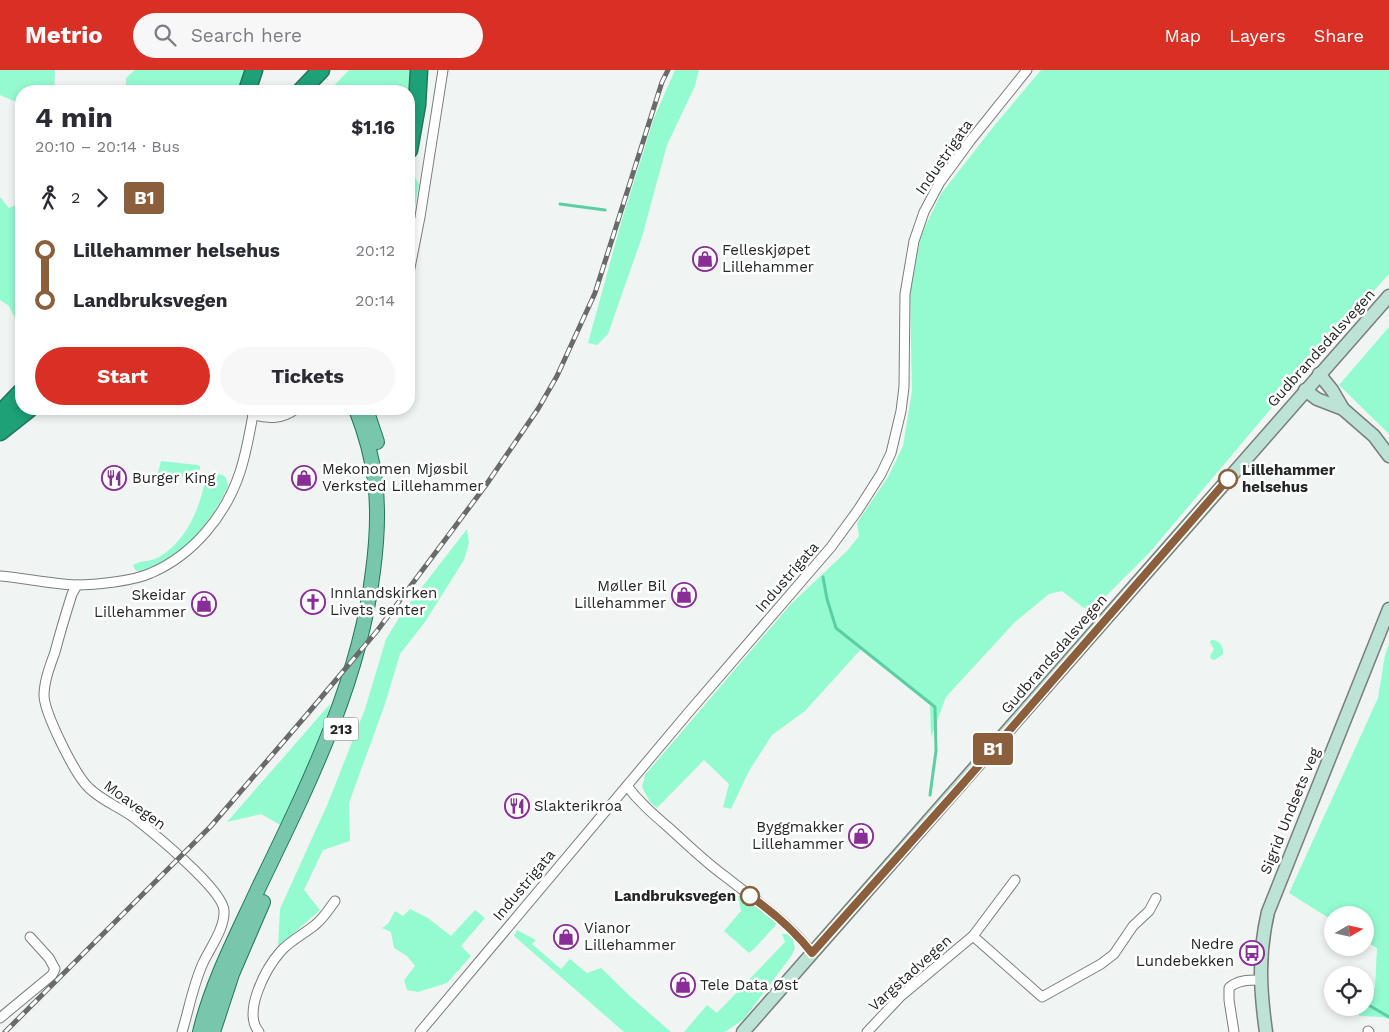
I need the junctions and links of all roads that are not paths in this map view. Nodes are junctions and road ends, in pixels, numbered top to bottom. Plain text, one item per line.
1 (254, 70) edge
2 (321, 70) edge
3 (334, 70) edge
4 (419, 70) edge
5 (444, 70) edge
6 (1027, 70) edge
7 (249, 85) edge
8 (307, 85) edge
9 (320, 85) edge
10 (415, 116) edge
11 (415, 244) edge
12 (1389, 296) edge
13 (1319, 374) junction
14 (1305, 390) junction
15 (15, 398) edge
16 (1343, 409) junction
17 (0, 414) edge
18 (21, 415) edge
19 (253, 415) edge
20 (263, 415) edge
21 (286, 415) edge
22 (358, 415) edge
23 (368, 415) edge
24 (0, 432) edge
25 (1389, 456) edge
26 (0, 576) edge
27 (77, 585) junction
28 (1389, 609) edge
29 (627, 786) junction
30 (1015, 880) dead end
31 (1156, 898) dead end
32 (335, 901) dead end
33 (973, 936) junction
34 (30, 937) dead end
35 (812, 953) junction
36 (1260, 980) junction
37 (0, 1018) edge
38 (182, 1032) edge
39 (200, 1032) edge
40 (213, 1032) edge
41 (259, 1032) edge
42 (420, 1032) edge
43 (743, 1032) edge
44 (868, 1032) edge
45 (1234, 1032) edge
46 (1266, 1032) edge

1 - 7 highway
2 - 8 highway
3 - 9 highway
4 - 10 highway
5 - 11 street
6 - 29 street, Industrigata
12 - 13 main road, Gudbrandsdalsvegen
13 - 14 main road, Gudbrandsdalsvegen
13 - 16 main road
14 - 16 main road
14 - 35 main road, Gudbrandsdalsvegen
15 - 17 highway
16 - 25 main road
18 - 24 highway
19 - 27 street
20 - 21 street
22 - 39 main road, 213
23 - 40 main road, 213
26 - 27 street
27 - 38 street, Moavegen
28 - 36 main road, Sigrid Undsets veg
29 - 35 street
29 - 42 street, Industrigata
30 - 33 street, Vargstadvegen
31 - 33 street, Vargstadvegen
32 - 41 street
33 - 44 street, Vargstadvegen
34 - 37 street
35 - 43 main road, Gudbrandsdalsvegen
36 - 45 street
36 - 46 main road, Sigrid Undsets veg

